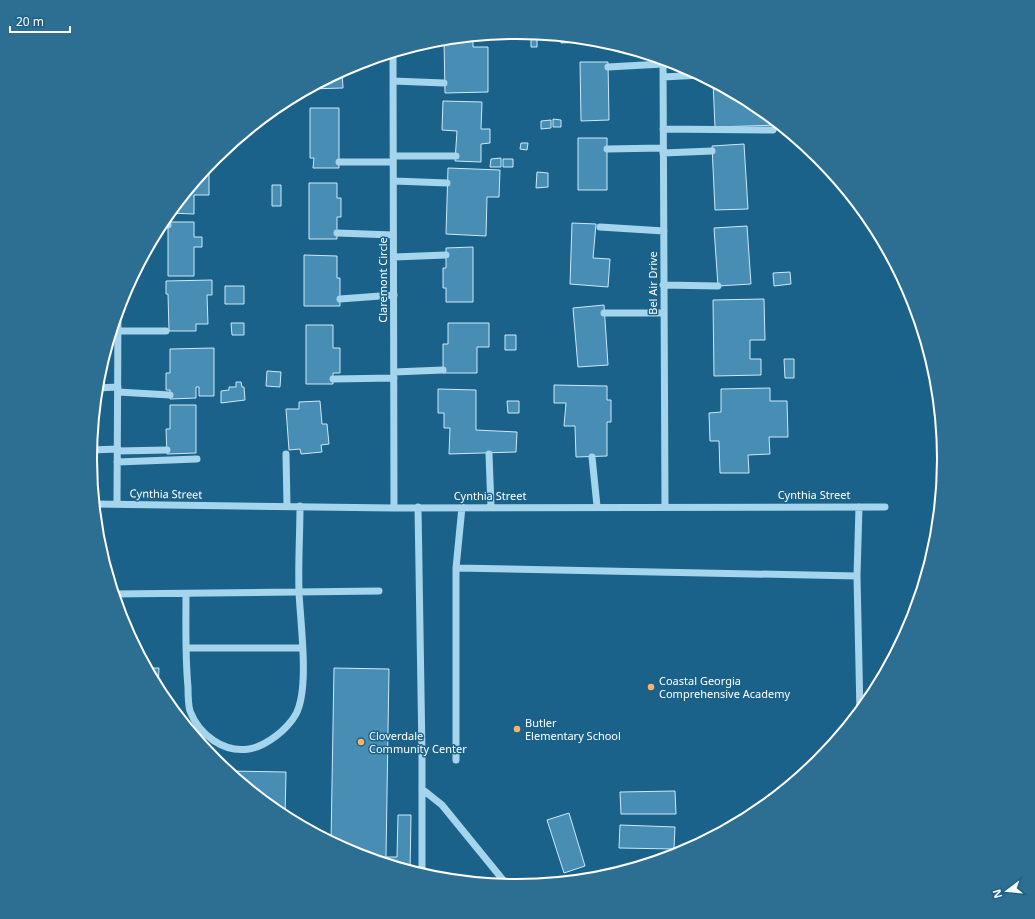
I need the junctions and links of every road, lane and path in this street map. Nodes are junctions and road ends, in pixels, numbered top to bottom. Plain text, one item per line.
1 (393, 58) edge
2 (655, 62) edge
3 (663, 65) edge
4 (608, 68) dead end
5 (690, 76) edge
6 (664, 77) junction
7 (393, 81) junction
8 (444, 83) dead end
9 (663, 129) junction
10 (772, 130) dead end
11 (607, 148) dead end
12 (663, 150) junction
13 (712, 151) dead end
14 (456, 156) dead end
15 (393, 159) junction
16 (339, 162) dead end
17 (394, 181) junction
18 (447, 183) dead end
19 (600, 227) dead end
20 (664, 231) junction
21 (338, 233) dead end
22 (393, 235) junction
23 (446, 255) dead end
24 (394, 257) junction
25 (663, 286) junction
26 (718, 286) dead end
27 (394, 295) junction
28 (340, 298) dead end
29 (604, 313) dead end
30 (664, 313) junction
31 (118, 331) joint
32 (166, 331) dead end
33 (443, 370) dead end
34 (394, 375) junction
35 (333, 379) dead end
36 (103, 389) edge
37 (118, 390) junction
38 (170, 395) dead end
39 (97, 450) edge
40 (118, 450) junction
41 (167, 450) dead end
42 (286, 454) dead end
43 (489, 454) dead end
44 (592, 457) dead end
45 (197, 459) dead end
46 (117, 462) junction
47 (100, 504) edge
48 (118, 504) junction
49 (287, 506) junction
50 (300, 506) junction
51 (491, 506) junction
52 (597, 506) junction
53 (665, 506) junction
54 (418, 507) junction
55 (462, 507) junction
56 (859, 507) junction
57 (885, 507) dead end
58 (394, 508) junction
59 (456, 568) junction
60 (857, 576) junction
61 (379, 591) dead end
62 (299, 592) junction
63 (119, 594) edge
64 (186, 594) junction
65 (186, 648) junction
66 (302, 648) junction
67 (860, 703) edge
68 (456, 760) dead end
69 (422, 789) junction
70 (422, 869) edge
71 (503, 879) edge

1 - 7 street, Claremont Circle
2 - 4 street
3 - 6 street, Bel Air Drive
5 - 6 street
6 - 9 street, Bel Air Drive
7 - 8 street
7 - 15 street, Claremont Circle
9 - 10 street
9 - 12 street, Bel Air Drive
11 - 12 street
12 - 13 street
12 - 20 street, Bel Air Drive
14 - 15 street
15 - 16 street
15 - 17 street, Claremont Circle
17 - 18 street
17 - 22 street, Claremont Circle
19 - 20 street
20 - 25 street, Bel Air Drive
21 - 22 street
22 - 24 street, Claremont Circle
23 - 24 street
24 - 27 street, Claremont Circle
25 - 26 street
25 - 30 street, Bel Air Drive
27 - 28 street
27 - 34 street, Claremont Circle
29 - 30 street
30 - 53 street, Bel Air Drive
31 - 32 street
31 - 37 street
33 - 34 street
34 - 35 street
34 - 58 street, Claremont Circle
36 - 37 street
37 - 38 street
37 - 40 street
39 - 40 street
40 - 41 street
40 - 46 street
42 - 49 street
43 - 51 street
44 - 52 street
45 - 46 street
46 - 48 street
47 - 48 street, Cynthia Street
48 - 49 street, Cynthia Street
49 - 50 street, Cynthia Street
50 - 58 street, Cynthia Street
50 - 62 street
51 - 52 street, Cynthia Street
51 - 55 street, Cynthia Street
52 - 53 street, Cynthia Street
53 - 56 street, Cynthia Street
54 - 55 street, Cynthia Street
54 - 58 street, Cynthia Street
54 - 69 street
55 - 59 street
56 - 57 street, Cynthia Street
56 - 60 street
59 - 60 street
59 - 68 street
60 - 67 street
61 - 62 street
62 - 64 street
62 - 66 street
63 - 64 street
64 - 65 street
65 - 66 street
65 - 66 street
69 - 70 street
69 - 71 street

